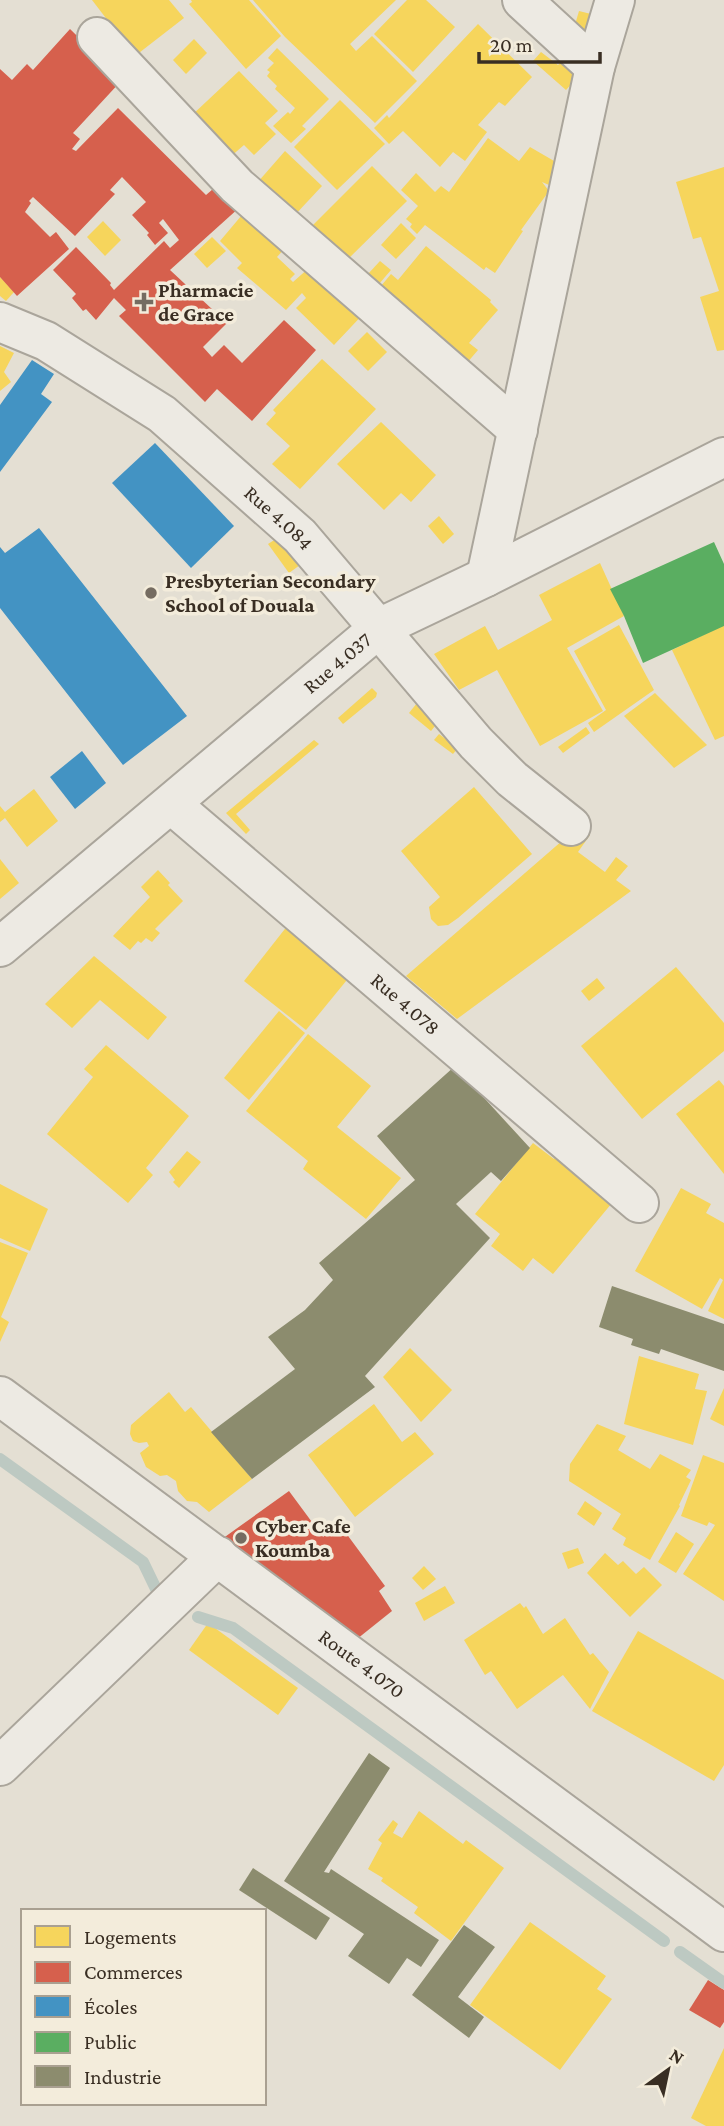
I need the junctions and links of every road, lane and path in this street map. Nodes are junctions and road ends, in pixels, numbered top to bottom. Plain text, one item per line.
1 (522, 0) edge
2 (615, 0) edge
3 (97, 37) dead end
4 (595, 67) junction
5 (0, 322) edge
6 (518, 430) junction
7 (724, 457) edge
8 (486, 577) junction
9 (379, 628) junction
10 (171, 804) junction
11 (571, 826) dead end
12 (0, 947) edge
13 (639, 1203) dead end
14 (0, 1396) edge
15 (218, 1556) junction
16 (0, 1766) edge
17 (724, 1932) edge

1 - 4 street
2 - 4 street
3 - 6 street
4 - 6 street
5 - 9 street, Rue 4.084
6 - 8 street
7 - 8 street, Rue 4.037
8 - 9 street, Rue 4.037
9 - 10 street, Rue 4.037
9 - 11 street, Rue 4.084
10 - 12 street, Rue 4.037
10 - 13 street, Rue 4.078
14 - 15 street, Route 4.070
15 - 16 street
15 - 17 street, Route 4.070

